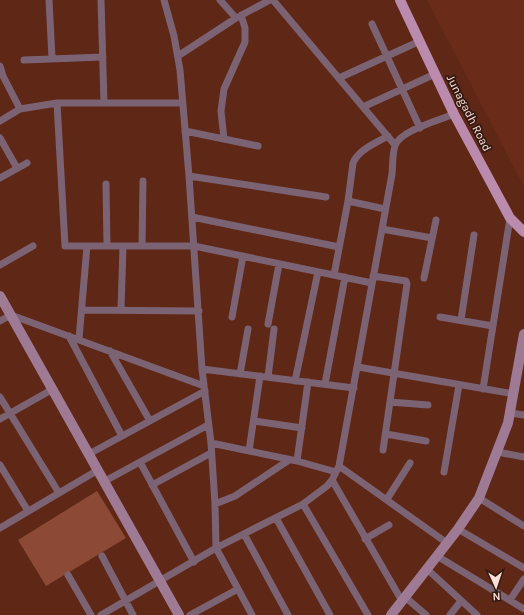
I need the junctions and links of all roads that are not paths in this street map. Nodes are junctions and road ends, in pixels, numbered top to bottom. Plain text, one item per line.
1 (49, 0) edge
2 (101, 0) edge
3 (164, 0) edge
4 (220, 0) edge
5 (271, 0) edge
6 (400, 0) edge
7 (238, 16) junction
8 (372, 24) dead end
9 (420, 41) junction
10 (102, 56) junction
11 (178, 56) junction
12 (386, 56) junction
13 (52, 58) junction
14 (24, 60) dead end
15 (0, 66) edge
16 (435, 74) junction
17 (339, 78) junction
18 (402, 89) junction
19 (57, 103) junction
20 (104, 103) junction
21 (182, 103) junction
22 (363, 107) junction
23 (20, 109) junction
24 (454, 114) junction
25 (0, 121) edge
26 (420, 128) junction
27 (185, 131) junction
28 (388, 136) junction
29 (0, 138) edge
30 (224, 139) junction
31 (395, 145) junction
32 (258, 146) dead end
33 (27, 163) dead end
34 (17, 168) junction
35 (189, 176) junction
36 (0, 178) edge
37 (143, 181) dead end
38 (106, 184) dead end
39 (326, 197) dead end
40 (348, 201) junction
41 (385, 208) junction
42 (192, 217) junction
43 (510, 218) junction
44 (436, 220) dead end
45 (382, 229) junction
46 (524, 232) edge
47 (474, 235) dead end
48 (432, 238) junction
49 (33, 246) dead end
50 (87, 246) junction
51 (107, 246) junction
52 (123, 246) junction
53 (142, 246) junction
54 (194, 246) junction
55 (339, 247) junction
56 (243, 256) junction
57 (279, 264) junction
58 (0, 265) edge
59 (318, 272) junction
60 (334, 275) junction
61 (345, 277) junction
62 (424, 278) dead end
63 (373, 279) junction
64 (0, 296) edge
65 (82, 310) junction
66 (121, 310) junction
67 (199, 311) junction
68 (11, 315) junction
69 (232, 317) dead end
70 (440, 317) dead end
71 (461, 320) junction
72 (0, 321) edge
73 (493, 326) junction
74 (248, 329) dead end
75 (524, 334) edge
76 (69, 336) junction
77 (80, 339) junction
78 (110, 351) junction
79 (358, 367) junction
80 (202, 369) junction
81 (521, 370) edge
82 (240, 374) junction
83 (395, 374) junction
84 (264, 377) junction
85 (295, 381) junction
86 (308, 382) junction
87 (325, 384) junction
88 (459, 385) junction
89 (354, 388) junction
90 (53, 389) junction
91 (204, 389) junction
92 (483, 389) junction
93 (514, 394) junction
94 (0, 397) edge
95 (390, 402) junction
96 (428, 405) dead end
97 (10, 413) junction
98 (510, 413) junction
99 (524, 415) edge
100 (0, 419) edge
101 (254, 420) junction
102 (150, 421) junction
103 (208, 425) junction
104 (302, 428) junction
105 (386, 434) junction
106 (122, 436) junction
107 (426, 441) dead end
108 (210, 443) junction
109 (383, 450) dead end
110 (249, 451) junction
111 (497, 452) junction
112 (211, 453) junction
113 (89, 454) junction
114 (524, 457) edge
115 (289, 460) junction
116 (140, 462) junction
117 (297, 462) junction
118 (410, 463) dead end
119 (0, 465) edge
120 (338, 469) junction
121 (98, 470) junction
122 (444, 472) dead end
123 (332, 480) junction
124 (105, 481) junction
125 (152, 485) junction
126 (59, 493) junction
127 (479, 498) junction
128 (387, 499) junction
129 (215, 504) junction
130 (303, 504) junction
131 (28, 511) junction
132 (276, 518) junction
133 (389, 525) dead end
134 (524, 526) edge
135 (0, 528) edge
136 (458, 529) junction
137 (244, 534) junction
138 (366, 539) junction
139 (448, 543) junction
140 (216, 548) junction
141 (102, 556) dead end
142 (437, 556) junction
143 (194, 562) junction
144 (524, 568) edge
145 (427, 569) junction
146 (68, 574) dead end
147 (524, 579) edge
148 (160, 582) junction
149 (238, 589) junction
150 (403, 599) junction
151 (510, 600) junction
152 (125, 601) junction
153 (461, 601) junction
154 (524, 609) edge
155 (110, 613) edge
156 (91, 615) edge
157 (101, 615) edge
158 (133, 615) edge
159 (179, 615) edge
160 (190, 615) edge
161 (252, 615) edge
162 (288, 615) edge
163 (330, 615) edge
164 (368, 615) edge
165 (391, 615) edge
166 (426, 615) edge
167 (450, 615) edge
168 (477, 615) edge

1 - 13 street
2 - 10 street
3 - 11 street
4 - 7 street
5 - 7 street
5 - 17 street
6 - 9 main road, Junagadh Road
7 - 11 street
7 - 30 street
8 - 12 street
9 - 12 street
9 - 16 main road, Junagadh Road
10 - 13 street
10 - 20 street
11 - 21 street
12 - 17 street
12 - 18 street
13 - 14 street
15 - 23 street
16 - 18 street
16 - 24 main road, Junagadh Road
17 - 22 street
18 - 22 street
18 - 26 street
19 - 20 street
19 - 23 street
19 - 50 street
20 - 21 street
21 - 27 street
22 - 28 street
23 - 25 street
24 - 26 street
24 - 43 main road, Junagadh Road
26 - 31 street
27 - 30 street
27 - 35 street
28 - 31 street
28 - 40 street
29 - 34 street
30 - 32 street
31 - 41 street
33 - 34 street
34 - 36 street
35 - 39 street
35 - 42 street
37 - 53 street
38 - 51 street
40 - 41 street
40 - 55 street
41 - 45 street
42 - 54 street
42 - 55 street
43 - 46 main road, Junagadh Road
43 - 73 street
44 - 48 street
45 - 48 street
45 - 63 street
47 - 71 street
48 - 62 street
49 - 58 street
50 - 51 street
50 - 65 street
51 - 52 street
52 - 53 street
52 - 66 street
53 - 54 street
54 - 56 street
54 - 67 street
55 - 60 street
56 - 57 street
56 - 69 street
57 - 59 street
57 - 84 street
59 - 60 street
59 - 85 street
60 - 61 street
61 - 63 street
61 - 87 street
63 - 79 street
63 - 83 street
64 - 68 street
65 - 66 street
65 - 77 street
66 - 67 street
67 - 80 street
68 - 72 street
68 - 76 street
68 - 90 street
70 - 71 street
71 - 73 street
73 - 92 street
74 - 82 street
75 - 81 street
76 - 77 street
76 - 106 street
77 - 78 street
78 - 91 street
78 - 102 street
79 - 83 street
79 - 89 street
80 - 82 street
80 - 91 street
81 - 93 street
82 - 84 street
83 - 88 street
83 - 95 street
84 - 85 street
84 - 101 street
85 - 86 street
86 - 87 street
86 - 104 street
87 - 89 street
88 - 92 street
88 - 122 street
89 - 120 street
90 - 97 street
90 - 113 street
91 - 102 street
91 - 103 street
92 - 93 street
93 - 98 street
94 - 97 street
95 - 96 street
95 - 105 street
97 - 100 street
97 - 126 street
98 - 99 street
98 - 111 street
101 - 104 street
101 - 110 street
102 - 106 street
103 - 108 street
103 - 116 street
104 - 117 street
105 - 107 street
105 - 109 street
106 - 113 street
108 - 110 street
108 - 112 street
110 - 115 street
111 - 114 street
111 - 127 street
112 - 125 street
112 - 129 street
113 - 121 street
115 - 117 street
115 - 129 street
116 - 124 street
116 - 125 street
117 - 120 street
118 - 128 street
119 - 131 street
120 - 123 street
120 - 128 street
121 - 124 street
121 - 126 street
123 - 130 street
123 - 138 street
124 - 148 street
125 - 143 street
126 - 131 street
127 - 134 street
127 - 136 street
128 - 139 street
129 - 140 street
130 - 132 street
130 - 164 street
131 - 135 street
132 - 137 street
132 - 163 street
133 - 138 street
136 - 139 street
136 - 144 street
137 - 140 street
137 - 162 street
138 - 150 street
139 - 142 street
140 - 143 street
140 - 149 street
141 - 152 street
142 - 145 street
142 - 151 street
143 - 148 street
145 - 150 street
145 - 153 street
146 - 156 street
147 - 151 street
148 - 152 street
148 - 159 street
149 - 160 street
149 - 161 street
150 - 165 street
150 - 166 street
151 - 154 street
152 - 155 street
152 - 158 street
153 - 167 street
153 - 168 street
155 - 157 street

